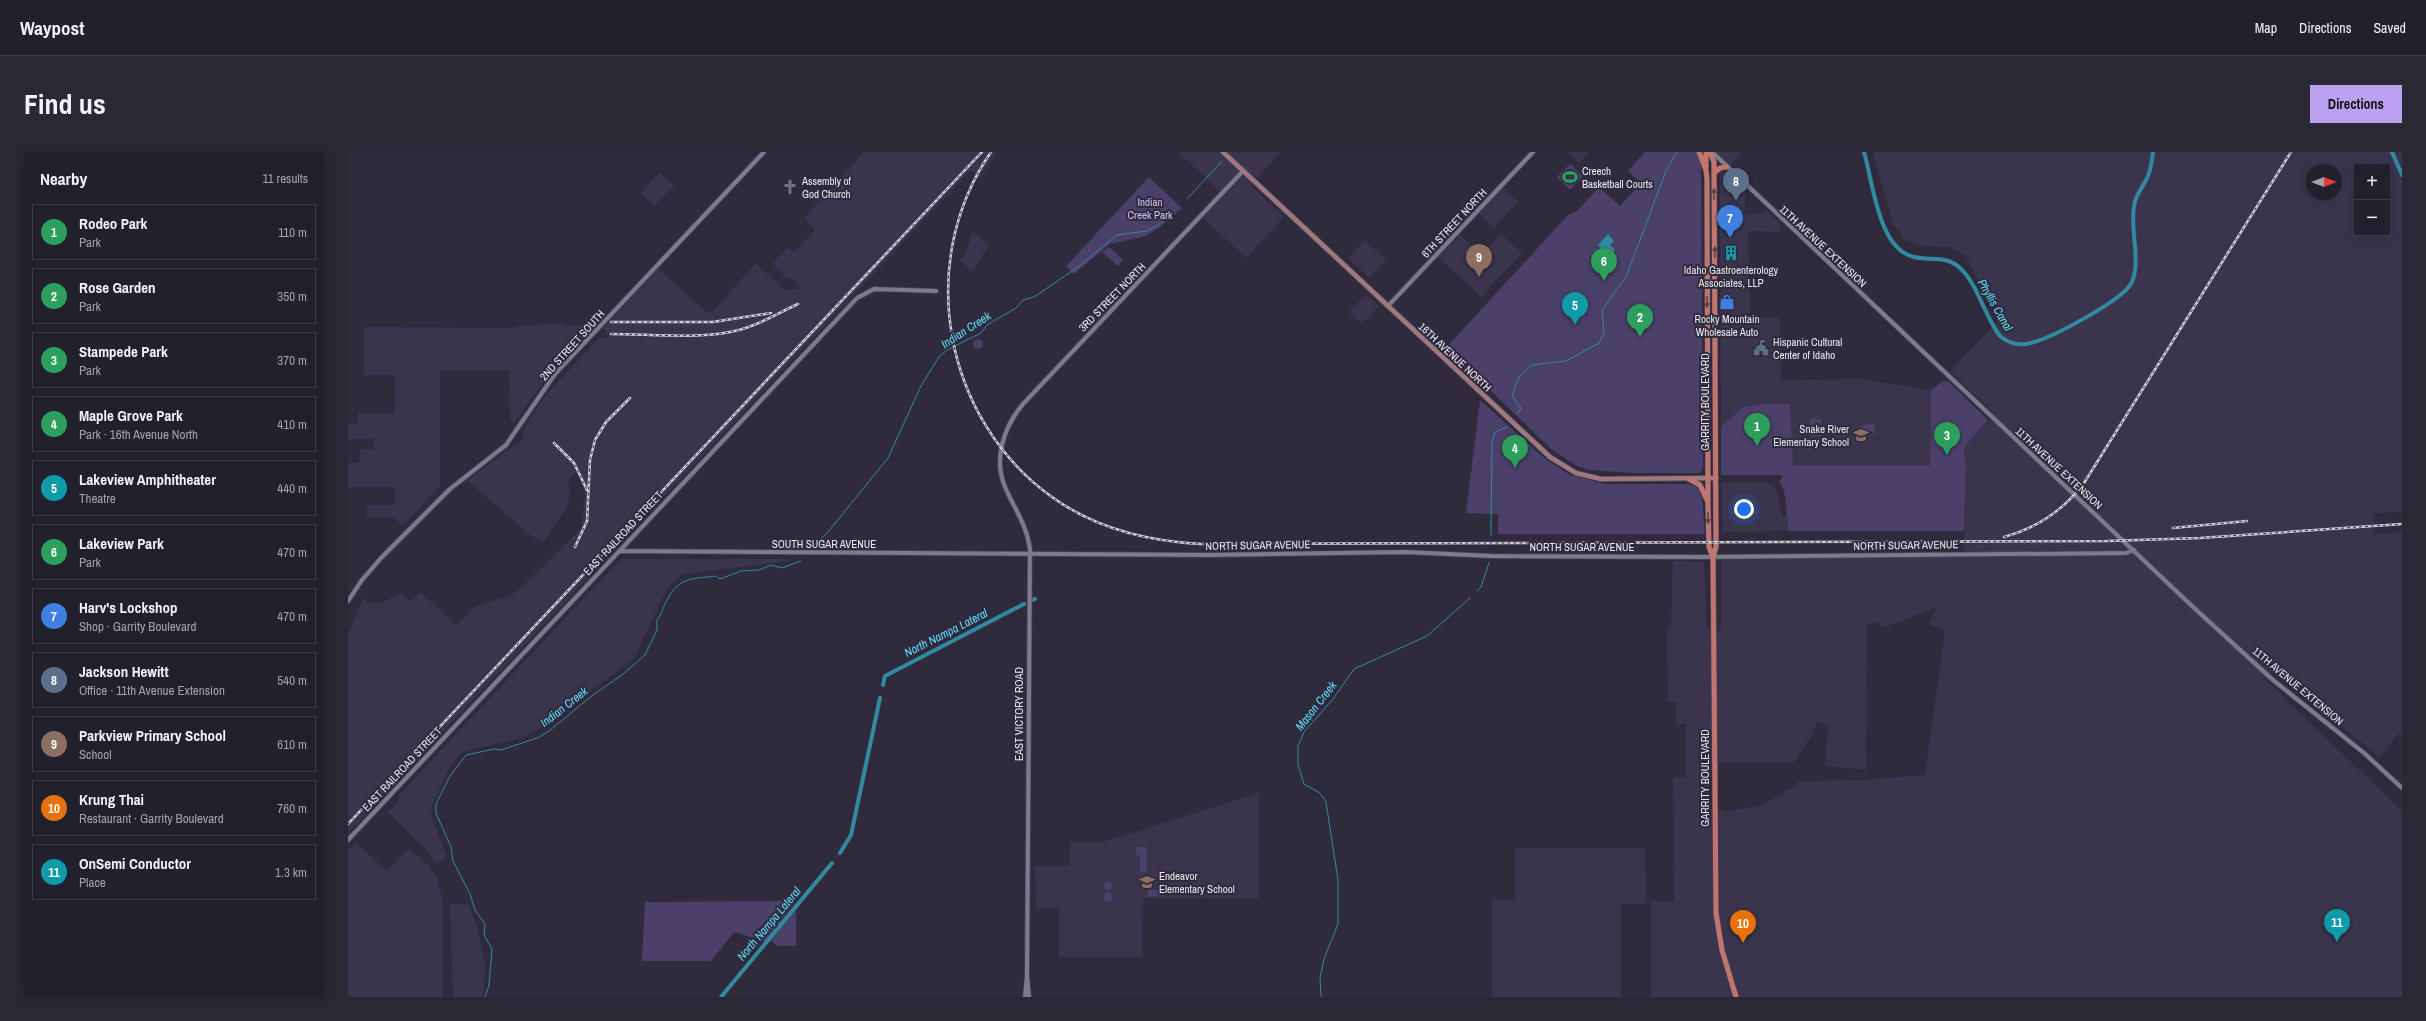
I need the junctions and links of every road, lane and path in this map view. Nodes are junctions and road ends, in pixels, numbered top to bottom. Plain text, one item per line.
1 (764, 152) edge
2 (1223, 152) edge
3 (1533, 152) edge
4 (1706, 152) edge
5 (1711, 152) edge
6 (1700, 154) edge
7 (1726, 167) junction
8 (1706, 170) junction
9 (1243, 171) junction
10 (1714, 173) junction
11 (936, 290) dead end
12 (1388, 306) junction
13 (1000, 458) joint
14 (1716, 478) junction
15 (1689, 479) junction
16 (1708, 479) junction
17 (1708, 504) junction
18 (2134, 550) junction
19 (619, 551) junction
20 (1030, 553) junction
21 (1713, 557) junction
22 (348, 601) edge
23 (2402, 788) edge
24 (348, 840) edge
25 (1027, 976) junction
26 (1025, 997) edge
27 (1029, 997) edge
28 (1736, 997) edge

1 - 22 street, 2ND STREET SOUTH
2 - 9 main road, 16TH AVENUE NORTH
3 - 12 street, 6TH STREET NORTH
4 - 8 main road
5 - 7 street, 11TH AVENUE EXTENSION
5 - 10 main road, GARRITY BOULEVARD
6 - 8 main road, GARRITY BOULEVARD
7 - 10 main road
7 - 18 street, 11TH AVENUE EXTENSION
8 -> 16 main road, GARRITY BOULEVARD
9 - 12 main road, 16TH AVENUE NORTH
9 - 13 street, 3RD STREET NORTH
14 -> 10 main road, GARRITY BOULEVARD
11 - 19 street, EAST RAILROAD STREET
12 - 15 main road, 16TH AVENUE NORTH
13 - 20 street, EAST VICTORY ROAD
14 - 16 main road, 16TH AVENUE NORTH
14 - 21 main road, GARRITY BOULEVARD
15 - 16 main road, 16TH AVENUE NORTH
15 - 17 main road
16 - 17 main road, GARRITY BOULEVARD
17 -> 21 main road, GARRITY BOULEVARD
18 - 21 street, NORTH SUGAR AVENUE
18 - 23 street, 11TH AVENUE EXTENSION
19 - 20 street, SOUTH SUGAR AVENUE
19 - 24 street, EAST RAILROAD STREET
20 - 21 street, NORTH SUGAR AVENUE
20 - 25 street, EAST VICTORY ROAD
21 - 28 main road, GARRITY BOULEVARD
25 - 26 street, EAST VICTORY ROAD
25 - 27 street, EAST VICTORY ROAD

